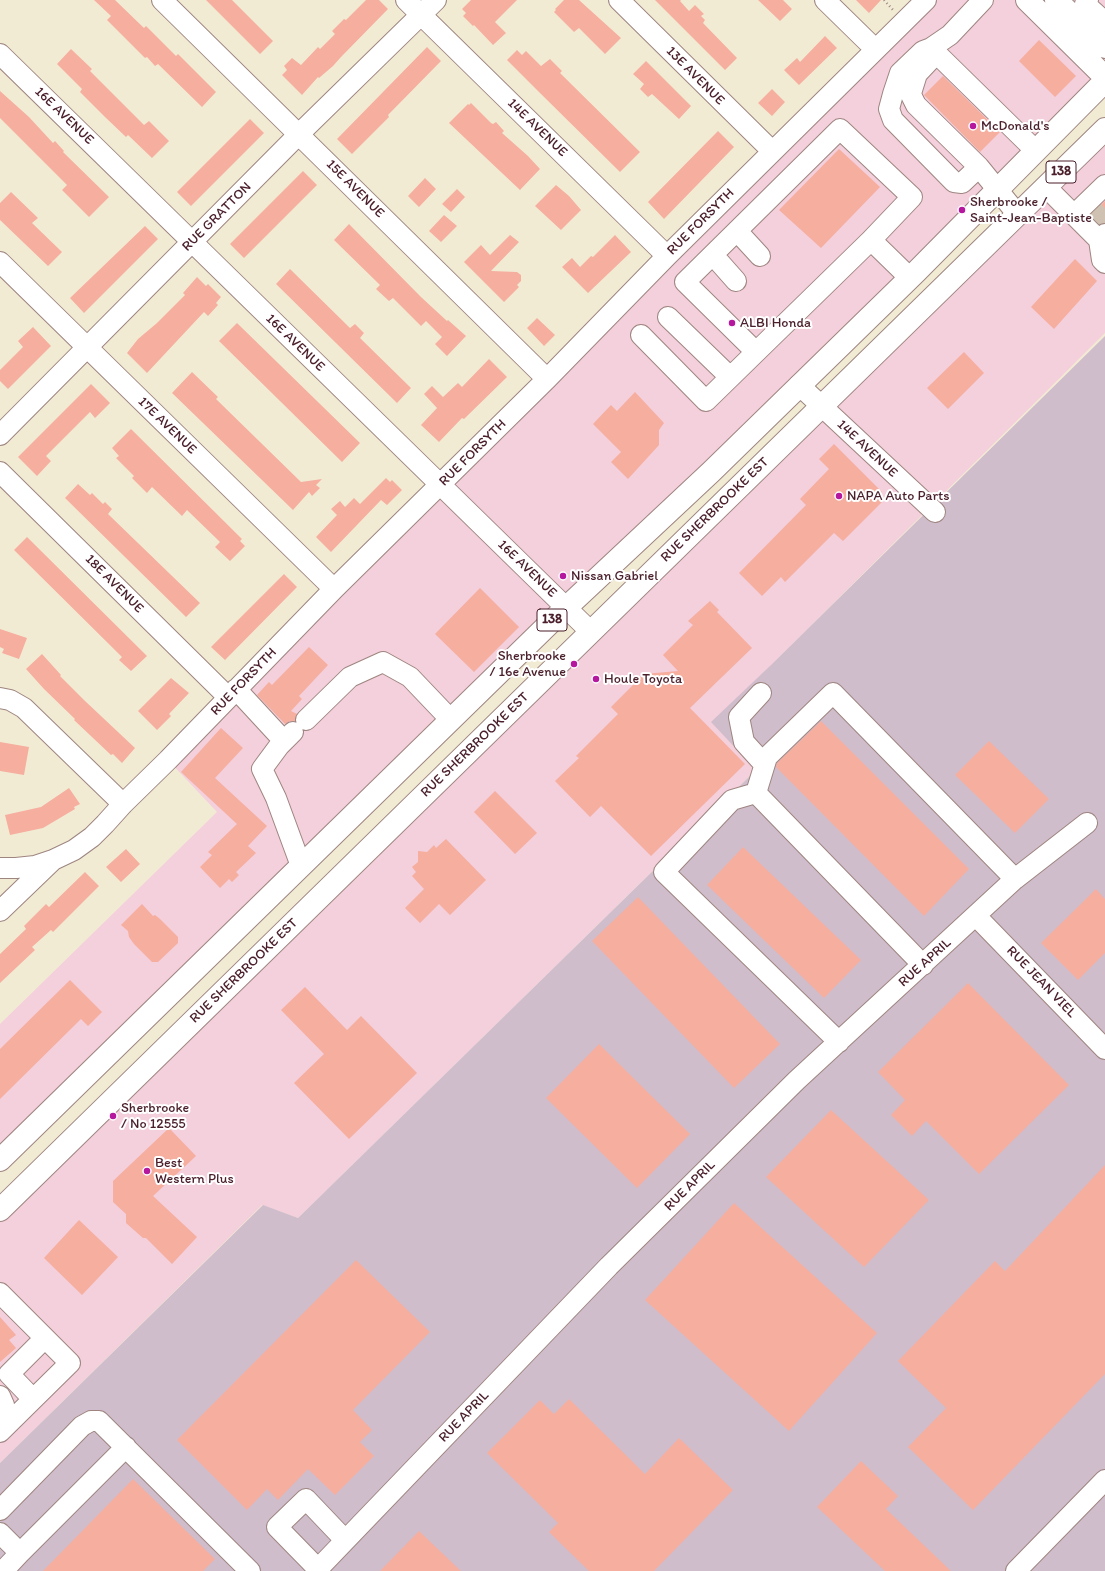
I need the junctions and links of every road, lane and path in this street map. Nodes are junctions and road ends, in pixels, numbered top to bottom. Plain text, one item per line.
1 (162, 0) edge
2 (406, 0) edge
3 (436, 0) edge
4 (619, 0) edge
5 (825, 0) edge
6 (926, 0) edge
7 (983, 0) edge
8 (1027, 0) edge
9 (1056, 0) edge
10 (1082, 7) edge
11 (421, 15) junction
12 (1103, 34) edge
13 (876, 49) junction
14 (0, 54) edge
15 (939, 56) junction
16 (1105, 77) edge
17 (1105, 81) edge
18 (1104, 133) edge
19 (299, 134) junction
20 (772, 151) junction
21 (1036, 151) junction
22 (979, 167) junction
23 (1046, 187) junction
24 (998, 190) junction
25 (1094, 200) edge
26 (1018, 216) junction
27 (737, 231) junction
28 (1102, 237) edge
29 (871, 240) junction
30 (193, 242) junction
31 (713, 255) junction
32 (667, 256) junction
33 (760, 256) dead end
34 (0, 262) edge
35 (1105, 263) edge
36 (913, 275) junction
37 (736, 281) dead end
38 (937, 294) junction
39 (668, 317) dead end
40 (641, 335) dead end
41 (86, 347) junction
42 (755, 351) junction
43 (730, 376) junction
44 (546, 379) junction
45 (799, 385) junction
46 (822, 406) junction
47 (0, 435) edge
48 (0, 472) edge
49 (711, 472) junction
50 (441, 485) junction
51 (732, 493) junction
52 (935, 512) dead end
53 (642, 536) junction
54 (664, 560) junction
55 (334, 589) junction
56 (566, 607) junction
57 (591, 632) junction
58 (232, 693) junction
59 (762, 693) dead end
60 (0, 698) edge
61 (451, 720) junction
62 (294, 731) junction
63 (764, 764) junction
64 (756, 793) junction
65 (122, 804) junction
66 (1087, 823) dead end
67 (53, 860) junction
68 (0, 868) edge
69 (296, 871) junction
70 (1015, 879) junction
71 (0, 892) edge
72 (315, 901) junction
73 (0, 911) edge
74 (976, 916) junction
75 (923, 965) junction
76 (199, 966) junction
77 (223, 991) junction
78 (839, 1042) junction
79 (1105, 1048) edge
80 (0, 1160) edge
81 (0, 1210) edge
82 (0, 1293) edge
83 (45, 1338) junction
84 (0, 1396) edge
85 (33, 1399) junction
86 (0, 1416) edge
87 (0, 1432) edge
88 (126, 1447) junction
89 (1105, 1480) edge
90 (0, 1510) edge
91 (0, 1534) edge
92 (345, 1540) junction
93 (20, 1553) junction
94 (317, 1570) edge
95 (3, 1571) edge
96 (250, 1571) edge
97 (1016, 1571) edge

1 - 19 street, 15E AVENUE
2 - 11 street, 14E AVENUE
3 - 11 street, RUE GRATTON
4 - 20 street, 13E AVENUE
5 - 13 street
6 - 13 street, RUE FORSYTH
7 - 15 street
8 - 16 main road
9 - 10 main road
10 - 12 main road
11 - 19 street, RUE GRATTON
11 - 32 street, 14E AVENUE
13 - 20 street, RUE FORSYTH
14 - 30 street, 16E AVENUE
15 - 21 street
15 - 22 street
15 - 22 street
17 - 21 main road, 138
18 - 23 main road, RUE SHERBROOKE EST / 138
19 - 30 street, RUE GRATTON
19 - 44 street, 15E AVENUE
20 - 32 street, RUE FORSYTH
21 - 24 main road, 138
22 - 24 street
23 - 25 street
23 - 26 main road, RUE SHERBROOKE EST / 138
24 - 26 street
24 - 36 main road, 138
25 - 28 street
26 - 38 main road, RUE SHERBROOKE EST / 138
27 - 29 street
27 - 31 street
27 - 33 street
28 - 35 street
29 - 36 street
29 - 42 street
30 - 41 street, RUE GRATTON
30 - 50 street, 16E AVENUE
31 - 37 street
31 - 42 street
32 - 44 street, RUE FORSYTH
34 - 41 street, 17E AVENUE
36 - 38 main road
36 - 45 main road, 138
38 - 46 main road, RUE SHERBROOKE EST / 138
39 - 43 street
40 - 43 street
41 - 47 street, RUE GRATTON
41 - 55 street, 17E AVENUE
42 - 43 street
44 - 50 street, RUE FORSYTH
45 - 46 street, 14E AVENUE
45 - 49 main road, 138
46 - 51 main road, RUE SHERBROOKE EST / 138
46 - 52 street, 14E AVENUE
48 - 58 street, 18E AVENUE
49 - 51 main road
49 - 53 main road, 138
50 - 55 street, RUE FORSYTH
50 - 56 street, 16E AVENUE
51 - 54 main road, RUE SHERBROOKE EST / 138
53 - 54 main road
53 - 56 main road, 138
54 - 57 main road, RUE SHERBROOKE EST / 138
55 - 58 street, RUE FORSYTH
56 - 57 street, 16E AVENUE
56 - 61 main road, 138
57 - 72 main road, RUE SHERBROOKE EST / 138
58 - 62 street, 18E AVENUE
58 - 65 street, RUE FORSYTH
59 - 63 street
60 - 65 street
61 - 62 street
61 - 69 main road, 138
62 - 69 street
63 - 64 street
63 - 70 street
64 - 75 street
64 - 78 street
65 - 67 street, RUE FORSYTH
66 - 70 street, RUE APRIL
67 - 68 street, RUE FORSYTH
67 - 73 street
69 - 72 main road
69 - 76 main road, 138
70 - 74 street, RUE APRIL
71 - 73 street
72 - 77 main road, RUE SHERBROOKE EST / 138
74 - 75 street, RUE APRIL
74 - 79 street, RUE JEAN VIEL
75 - 78 street, RUE APRIL
76 - 77 main road
76 - 80 main road, 138
77 - 81 main road, RUE SHERBROOKE EST / 138
78 - 92 street, RUE APRIL
82 - 83 street
83 - 85 street
83 - 85 street
84 - 86 street
85 - 87 street
88 - 90 street
88 - 93 street
88 - 96 street
89 - 97 street
91 - 93 street
92 - 94 street, RUE APRIL
92 - 94 street
93 - 95 street

